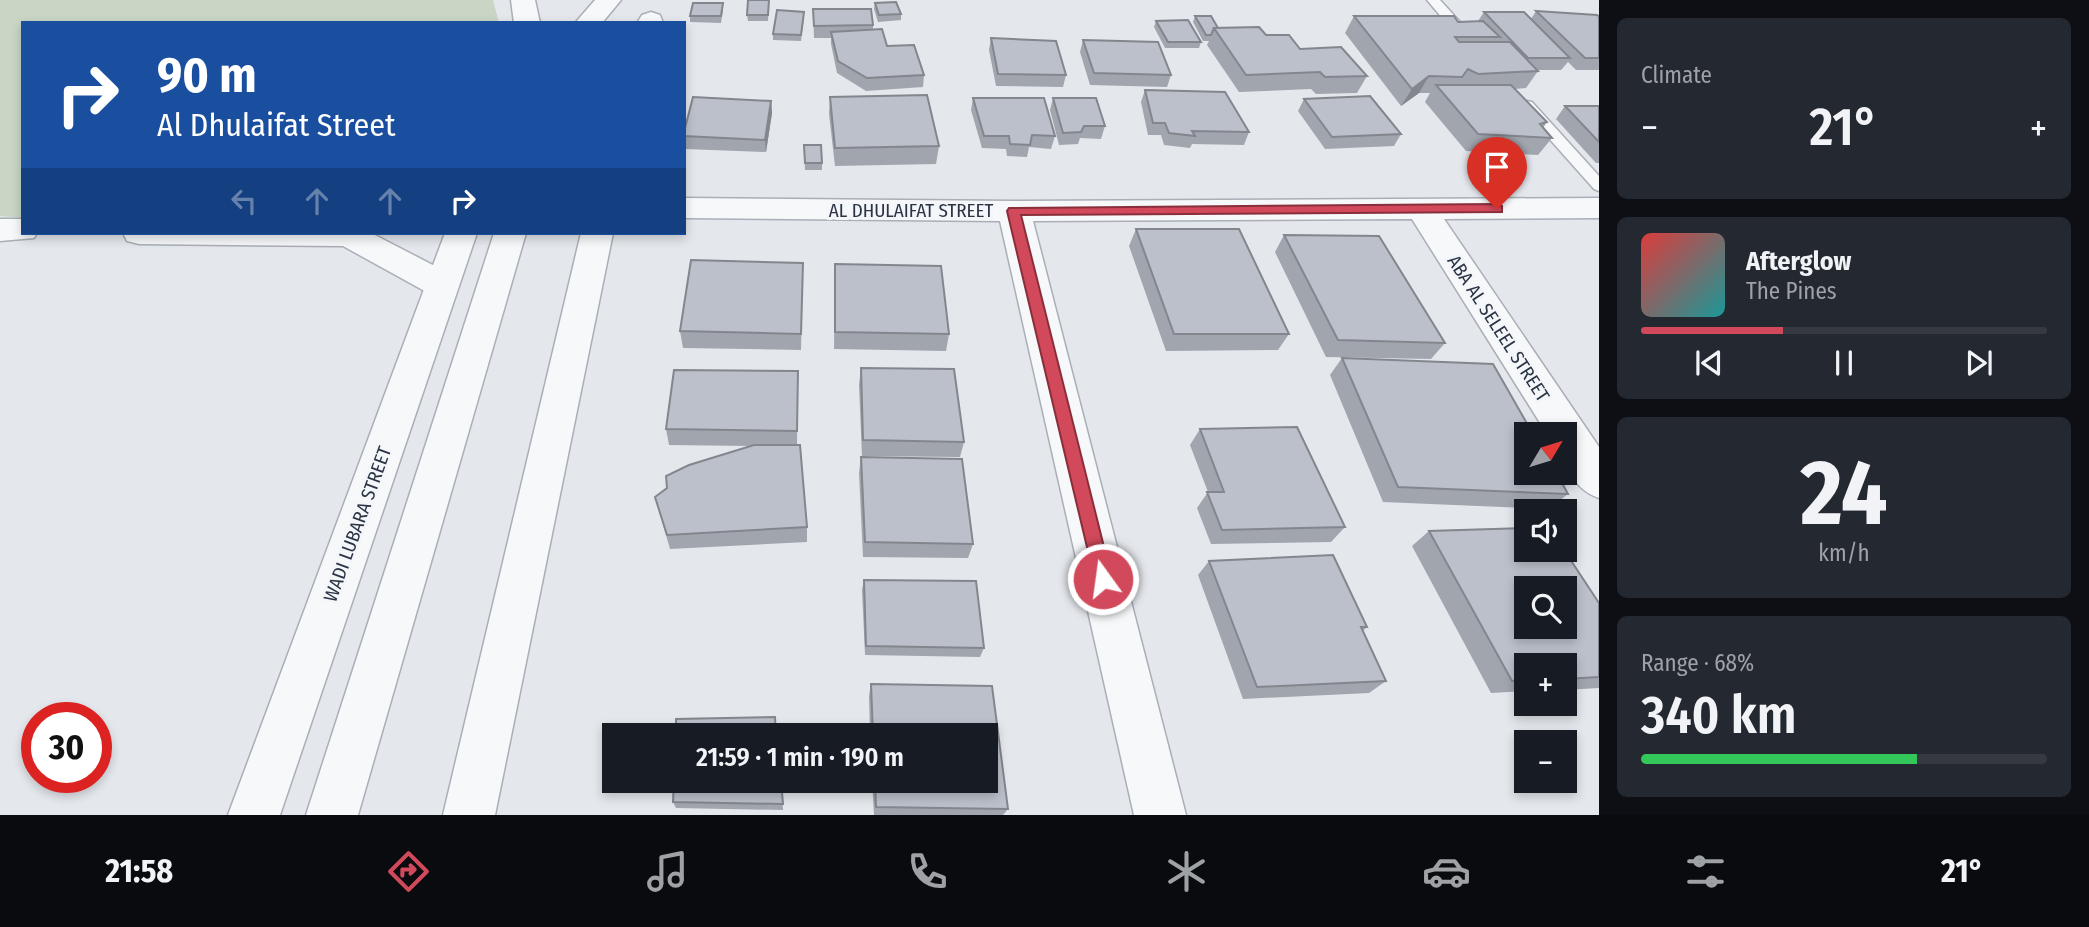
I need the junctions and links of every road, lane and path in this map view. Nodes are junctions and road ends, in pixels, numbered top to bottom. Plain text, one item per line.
1 (523, 0) edge
2 (609, 0) edge
3 (1433, 0) edge
4 (527, 21) edge
5 (591, 21) edge
6 (1479, 52) edge
7 (1516, 93) edge
8 (1599, 186) edge
9 (686, 208) edge
10 (1599, 208) edge
11 (1421, 209) junction
12 (1014, 211) junction
13 (0, 230) edge
14 (21, 230) edge
15 (354, 235) edge
16 (460, 235) edge
17 (509, 235) edge
18 (597, 235) edge
19 (442, 285) junction
20 (1599, 481) edge
21 (254, 815) edge
22 (332, 815) edge
23 (469, 815) edge
24 (1160, 815) edge

1 - 4 street
2 - 5 street
3 - 6 lane
7 - 8 lane
9 - 12 street, AL DHULAIFAT STREET
10 - 11 street, AL DHULAIFAT STREET
11 - 12 street, AL DHULAIFAT STREET
11 - 20 street, ABA AL SELEEL STREET
12 - 24 street
13 - 14 street
15 - 19 street
16 - 19 street, WADI LUBARA STREET
17 - 22 street
18 - 23 street
19 - 21 street, WADI LUBARA STREET

